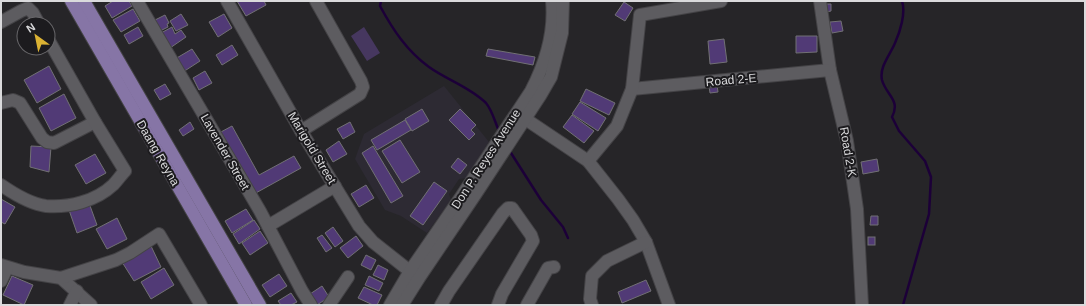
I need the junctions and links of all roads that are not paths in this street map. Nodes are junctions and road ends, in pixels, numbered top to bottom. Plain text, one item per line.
1 (71, 1) edge
2 (84, 1) edge
3 (137, 1) edge
4 (227, 1) edge
5 (316, 1) edge
6 (552, 1) edge
7 (563, 1) edge
8 (721, 1) edge
9 (820, 1) edge
10 (35, 16) edge
11 (1, 22) edge
12 (56, 53) edge
13 (830, 70) junction
14 (632, 89) junction
15 (1, 103) edge
16 (521, 115) junction
17 (95, 122) junction
18 (301, 131) junction
19 (588, 161) junction
20 (1, 185) edge
21 (335, 186) junction
22 (268, 226) junction
23 (646, 242) junction
24 (4, 267) edge
25 (554, 267) dead end
26 (414, 275) junction
27 (348, 277) dead end
28 (61, 278) junction
29 (1, 281) edge
30 (77, 291) junction
31 (70, 305) edge
32 (91, 305) edge
33 (202, 305) edge
34 (246, 305) edge
35 (260, 305) edge
36 (311, 305) edge
37 (329, 305) edge
38 (390, 305) edge
39 (402, 305) edge
40 (441, 305) edge
41 (498, 305) edge
42 (527, 305) edge
43 (592, 305) edge
44 (669, 305) edge
45 (862, 305) edge

1 - 34 main road, Daang Reyna
2 - 35 main road, Daang Reyna
3 - 22 street, Lavender Street
4 - 18 street, Marigold Street
5 - 18 street
6 - 16 street, Don P. Reyes Avenue
7 - 16 street, Don P. Reyes Avenue
8 - 14 street
9 - 13 street, Road 2-K
10 - 11 street
12 - 17 street
13 - 14 street, Road 2-E
13 - 45 street, Road 2-K
14 - 19 street
15 - 17 street
16 - 19 street
16 - 26 street, Don P. Reyes Avenue
17 - 20 street
18 - 21 street, Marigold Street
19 - 23 street
21 - 22 street
21 - 26 street, Marigold Street
22 - 36 street, Lavender Street
23 - 43 street
23 - 44 street
24 - 28 street
24 - 29 street
25 - 42 street
26 - 38 street, Don P. Reyes Avenue
26 - 39 street, Don P. Reyes Avenue
27 - 37 street
28 - 30 street
28 - 33 street
30 - 31 street
30 - 32 street
40 - 41 street

